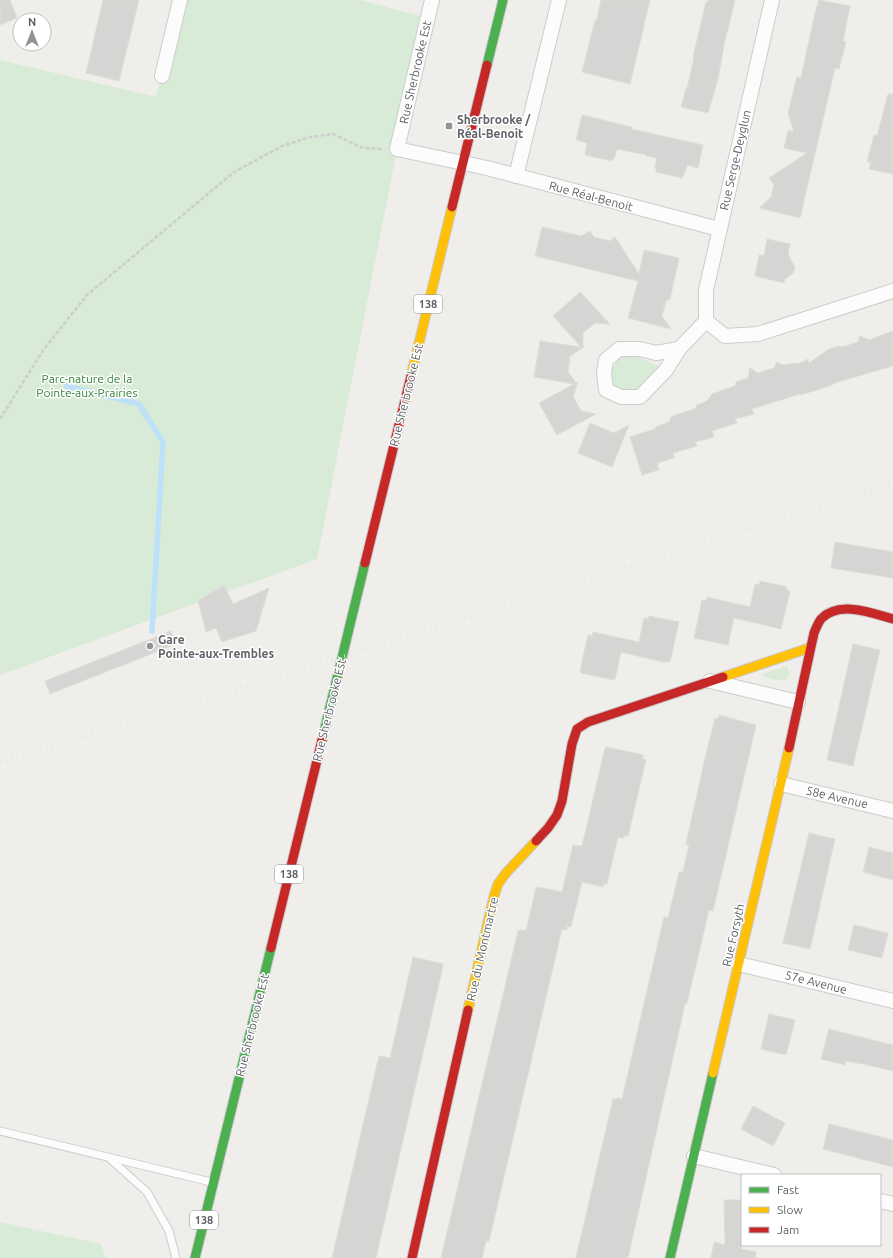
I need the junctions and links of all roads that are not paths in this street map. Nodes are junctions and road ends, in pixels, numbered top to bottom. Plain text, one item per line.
1 (180, 0) edge
2 (432, 0) edge
3 (502, 0) edge
4 (559, 0) edge
5 (772, 0) edge
6 (162, 76) dead end
7 (463, 162) junction
8 (516, 176) junction
9 (719, 229) junction
10 (893, 291) edge
11 (706, 322) junction
12 (679, 349) junction
13 (893, 619) edge
14 (809, 648) junction
15 (710, 681) junction
16 (798, 702) junction
17 (781, 784) junction
18 (893, 811) edge
19 (739, 964) junction
20 (893, 1001) edge
21 (0, 1131) edge
22 (694, 1156) junction
23 (108, 1157) junction
24 (770, 1174) edge
25 (214, 1183) junction
26 (881, 1201) edge
27 (893, 1204) edge
28 (176, 1258) edge
29 (195, 1258) edge
30 (412, 1258) edge
31 (670, 1258) edge

1 - 6 street
2 - 7 street, Rue Sherbrooke Est
3 - 7 street, Rue Sherbrooke Est / 138
4 - 8 street
5 - 9 street, Rue Serge-Deyglun
7 - 8 street, Rue Réal-Benoit
7 - 25 street, Rue Sherbrooke Est / 138
8 - 9 street, Rue Réal-Benoit
9 - 11 street, Rue Serge-Deyglun
10 - 11 street
11 - 12 street
12 - 12 street
13 - 14 street, Rue Forsyth
14 - 15 street, Rue du Montmartre
14 - 16 street, Rue Forsyth
15 - 16 street
15 - 30 street, Rue du Montmartre
16 - 17 street, Rue Forsyth
17 - 18 street, 58e Avenue
17 - 19 street, Rue Forsyth
19 - 20 street, 57e Avenue
19 - 22 street, Rue Forsyth
21 - 23 lane
22 - 24 street
22 - 31 street, Rue Forsyth
23 - 25 lane
23 - 28 lane
25 - 29 street, Rue Sherbrooke Est / 138
26 - 27 street

